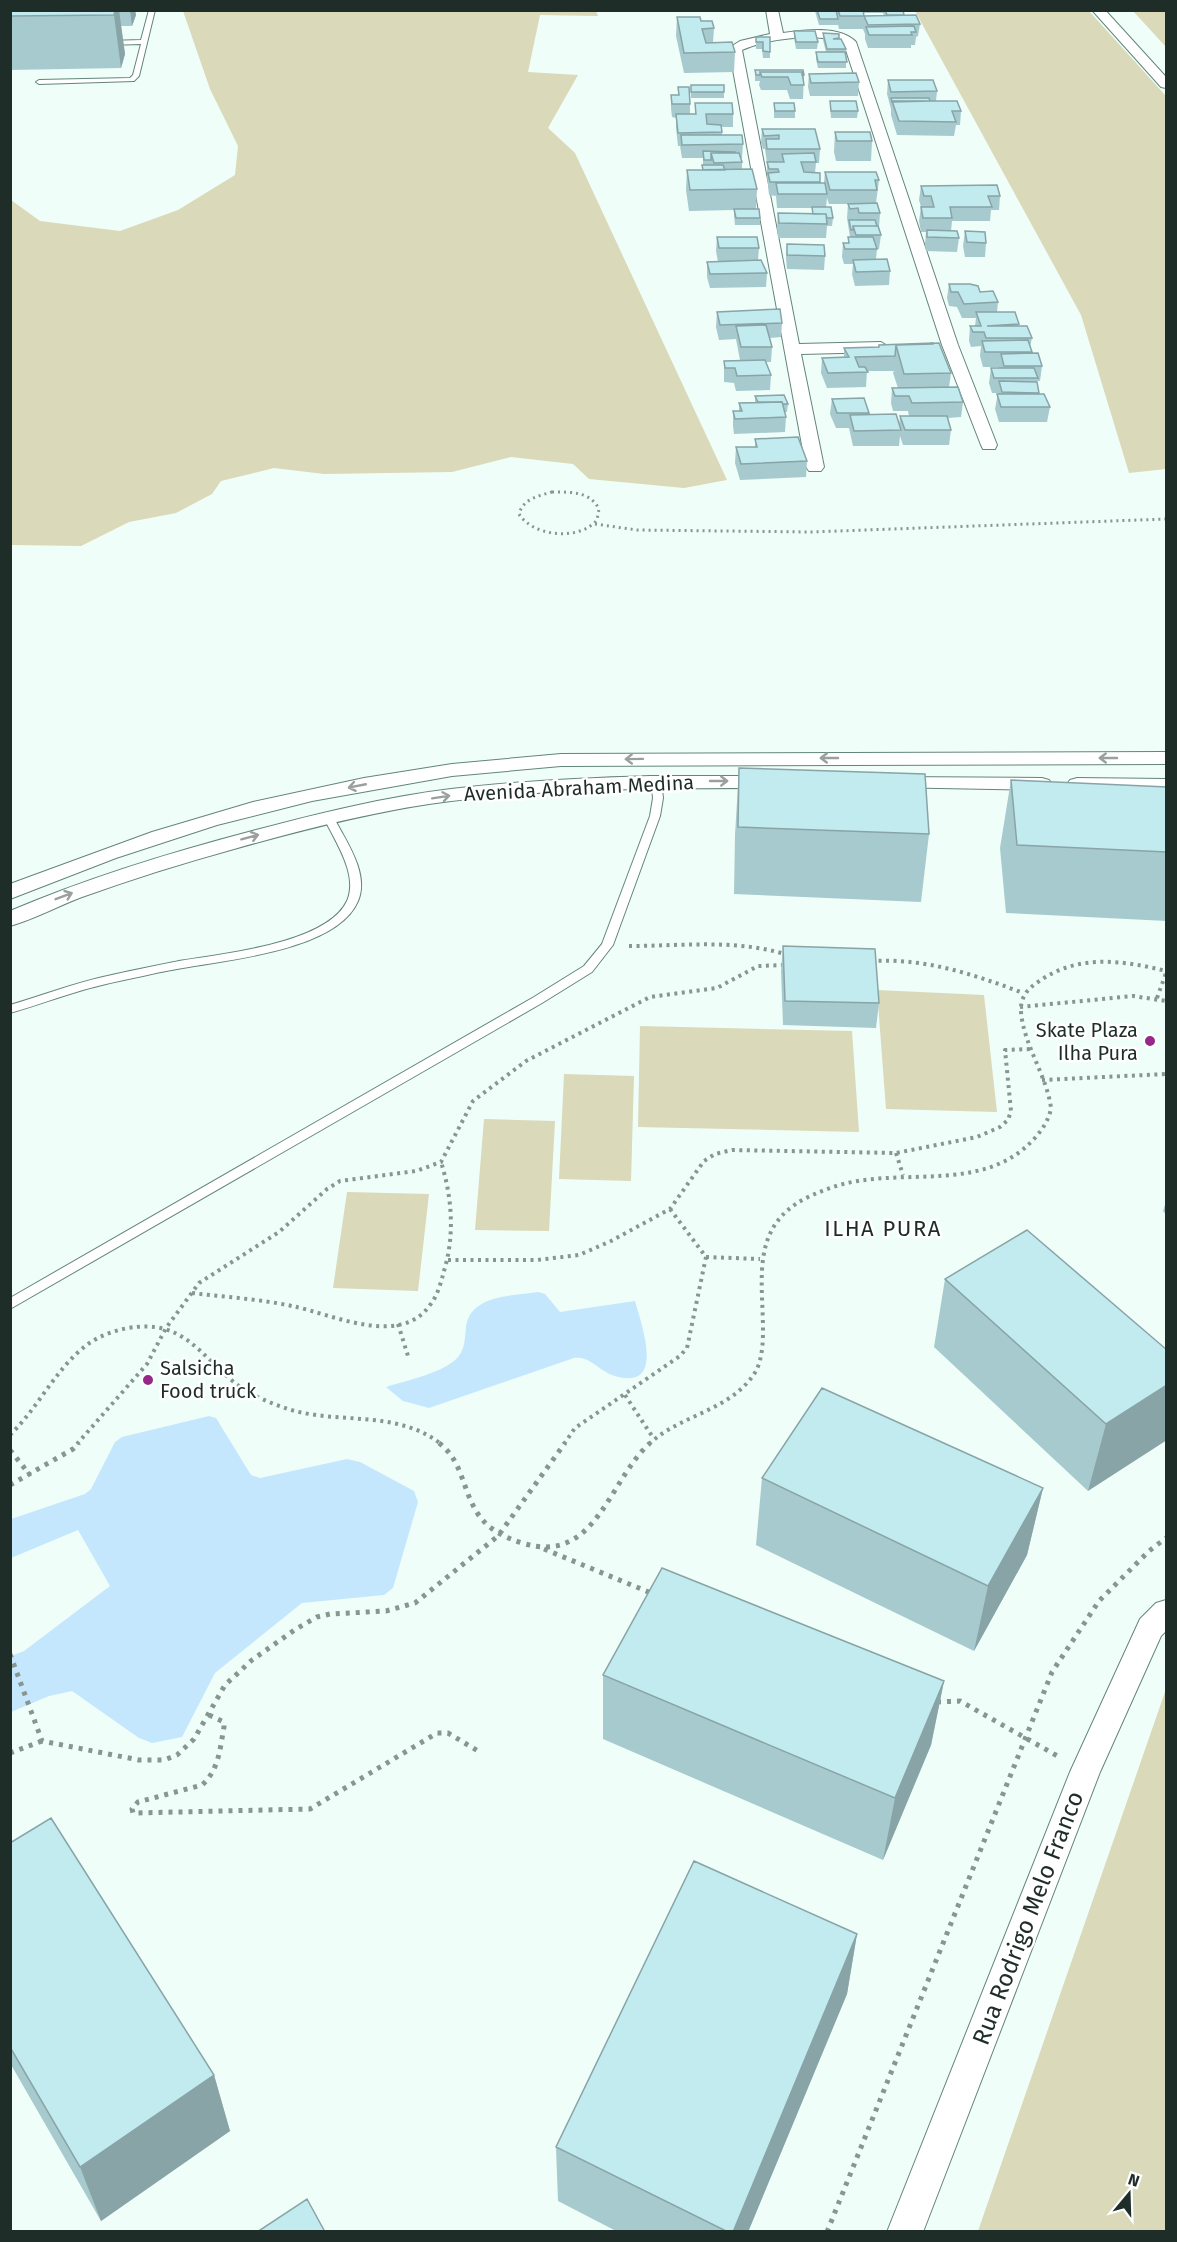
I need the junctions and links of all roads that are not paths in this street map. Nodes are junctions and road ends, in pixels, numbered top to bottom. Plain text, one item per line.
1 (152, 10) edge
2 (772, 10) edge
3 (1098, 10) edge
4 (777, 37) junction
5 (144, 42) junction
6 (99, 43) edge
7 (39, 82) dead end
8 (1167, 84) edge
9 (902, 346) edge
10 (794, 350) junction
11 (989, 445) dead end
12 (815, 467) dead end
13 (859, 758) junction
14 (915, 758) junction
15 (1167, 758) edge
16 (656, 780) junction
17 (789, 782) edge
18 (918, 783) junction
19 (1167, 785) edge
20 (328, 816) junction
21 (10, 892) edge
22 (10, 919) edge
23 (10, 1009) edge
24 (10, 1304) edge
25 (1167, 1612) edge
26 (905, 2232) edge

1 - 5 lane
2 - 4 street
3 - 8 street
4 - 10 street
4 - 11 street
5 - 6 lane
5 - 7 lane
9 - 10 street
10 - 12 street
13 - 14 street, Avenida Abraham Medina
13 - 18 street
13 -> 21 street, Avenida Abraham Medina
15 -> 14 street, Avenida Abraham Medina
14 - 18 street
16 -> 17 street, Avenida Abraham Medina
20 -> 16 street, Avenida Abraham Medina
16 - 24 lane
18 - 19 street
22 -> 20 street, Avenida Abraham Medina
20 - 23 lane
25 - 26 street, Rua Rodrigo Melo Franco

